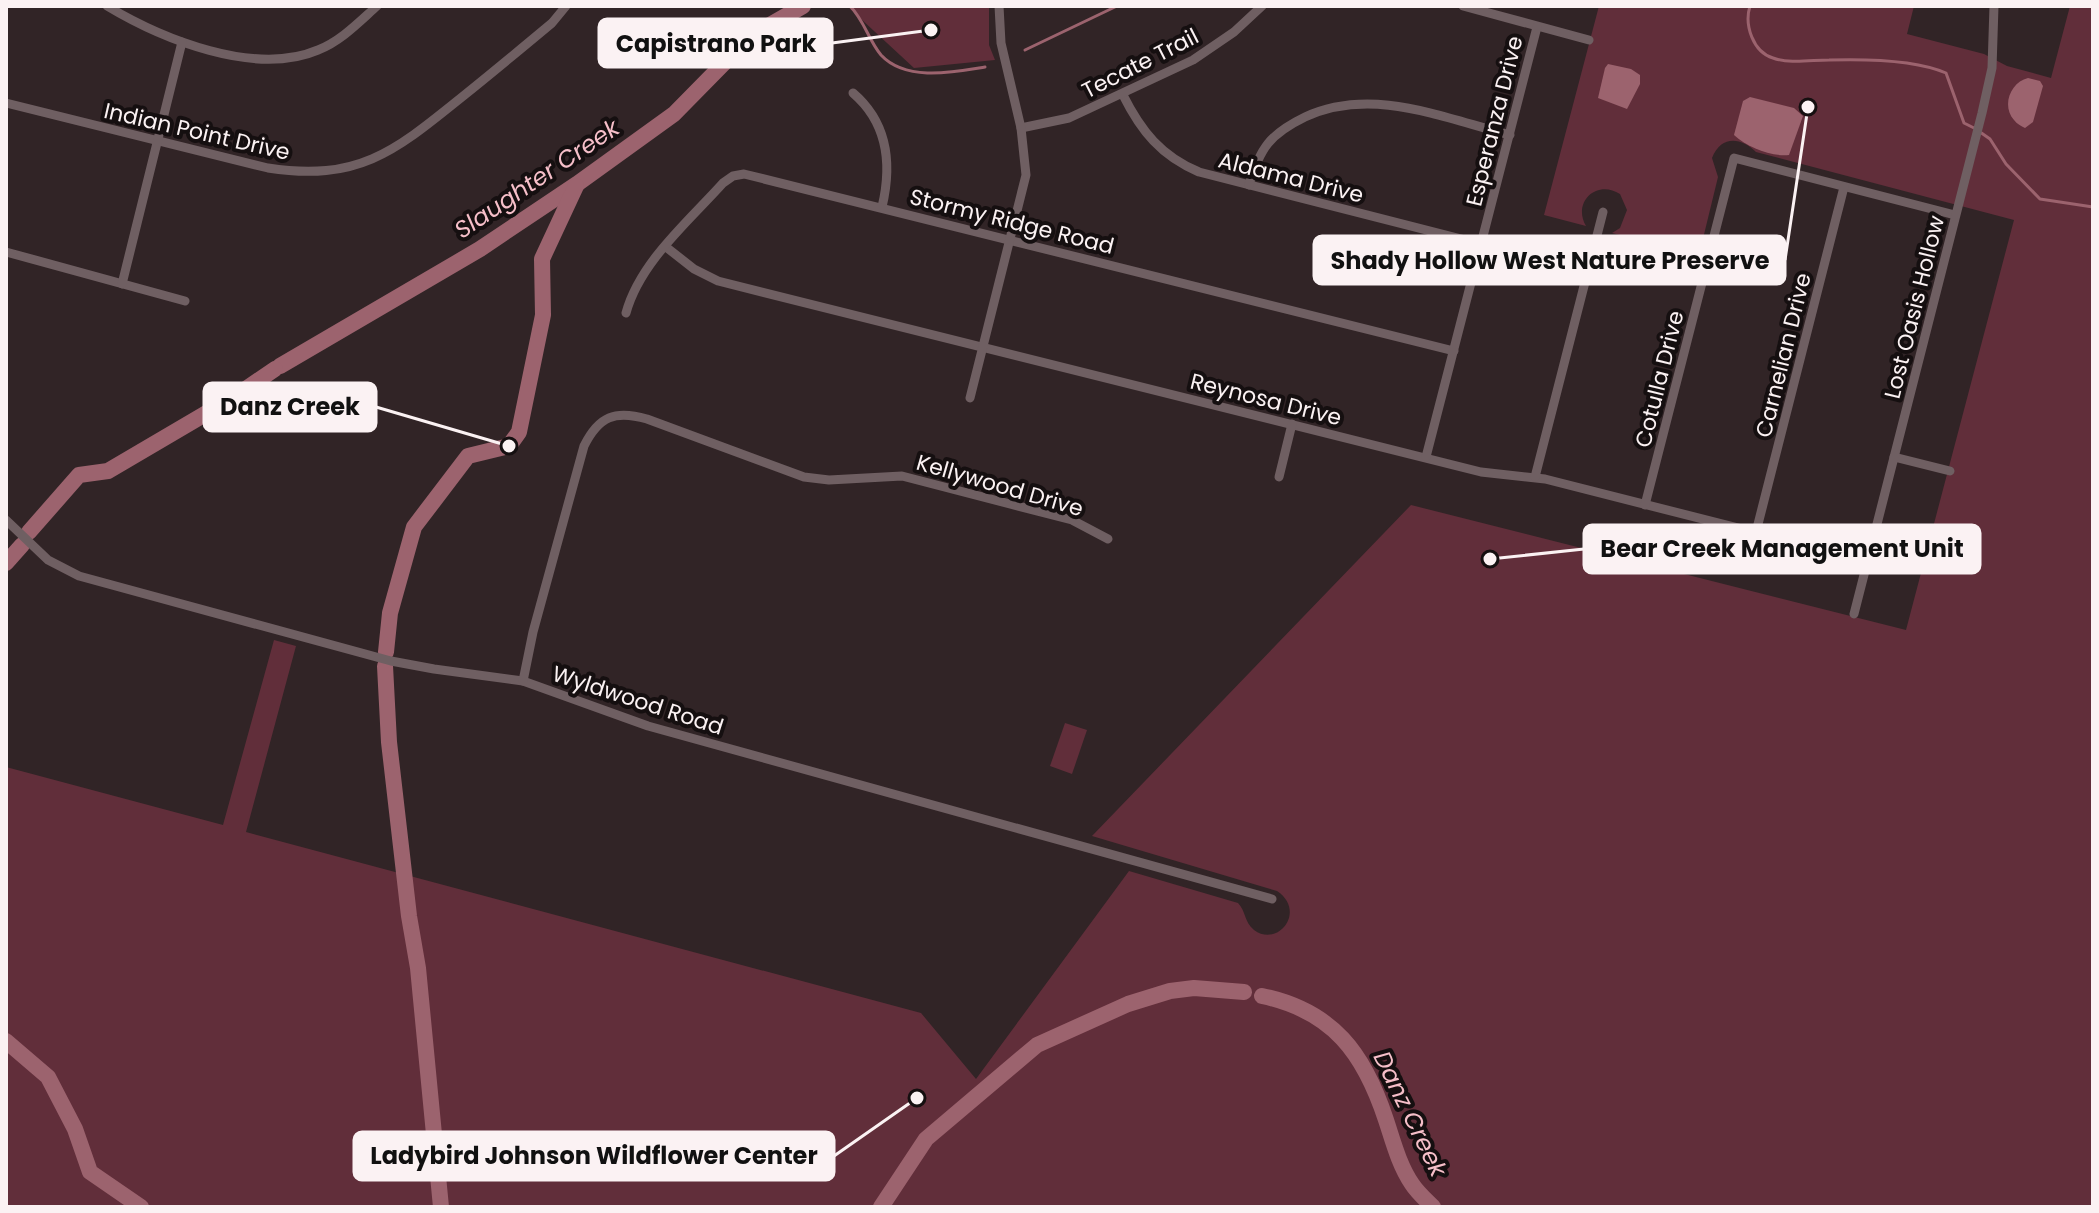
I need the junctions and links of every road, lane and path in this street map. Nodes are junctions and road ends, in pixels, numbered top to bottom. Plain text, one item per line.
1 (107, 6) edge
2 (377, 6) edge
3 (999, 6) edge
4 (1262, 6) edge
5 (1463, 6) edge
6 (1994, 6) edge
7 (562, 8) edge
8 (1537, 27) junction
9 (1589, 40) dead end
10 (182, 42) junction
11 (853, 93) dead end
12 (1123, 95) junction
13 (6, 103) edge
14 (1021, 128) junction
15 (1510, 135) junction
16 (157, 141) junction
17 (1249, 185) junction
18 (1844, 187) junction
19 (882, 207) junction
20 (1603, 212) dead end
21 (1955, 215) junction
22 (1011, 239) junction
23 (1481, 244) junction
24 (666, 247) junction
25 (6, 252) edge
26 (122, 284) junction
27 (185, 301) dead end
28 (626, 313) dead end
29 (983, 348) junction
30 (1454, 351) junction
31 (970, 398) dead end
32 (1292, 424) junction
33 (1426, 457) junction
34 (1894, 457) junction
35 (1950, 471) dead end
36 (1279, 477) dead end
37 (1535, 477) junction
38 (1645, 505) junction
39 (6, 520) edge
40 (1756, 532) junction
41 (1108, 539) dead end
42 (1868, 561) junction
43 (1854, 614) dead end
44 (523, 681) junction
45 (1272, 899) dead end

1 - 10 street
2 - 10 street
3 - 14 street
4 - 12 street, Tecate Trail
5 - 8 street
6 - 21 street, Lost Oasis Hollow
7 - 16 street, Indian Point Drive
8 - 9 street
8 - 15 street, Esperanza Drive
10 - 16 street
11 - 19 street
12 - 14 street, Tecate Trail
12 - 17 street, Aldama Drive
13 - 16 street, Indian Point Drive
14 - 22 street
15 - 17 street
15 - 23 street, Esperanza Drive
16 - 26 street
17 - 23 street, Aldama Drive
18 - 21 street, Cotulla Drive
18 - 38 street, Cotulla Drive
18 - 40 street, Carnelian Drive
19 - 22 street, Stormy Ridge Road
19 - 24 street, Stormy Ridge Road
20 - 37 street
21 - 34 street, Lost Oasis Hollow
22 - 29 street
22 - 30 street, Stormy Ridge Road
23 - 30 street, Esperanza Drive
24 - 28 street, Stormy Ridge Road
24 - 29 street, Reynosa Drive
25 - 26 street
26 - 27 street
29 - 31 street
29 - 32 street, Reynosa Drive
30 - 33 street, Esperanza Drive
32 - 33 street, Reynosa Drive
32 - 36 street
33 - 37 street, Reynosa Drive
34 - 35 street
34 - 42 street, Lost Oasis Hollow
37 - 38 street, Reynosa Drive
38 - 40 street, Reynosa Drive
39 - 44 street, Wyldwood Road
40 - 42 street, Reynosa Drive
41 - 44 street, Kellywood Drive
42 - 43 street, Lost Oasis Hollow
44 - 45 street, Wyldwood Road

